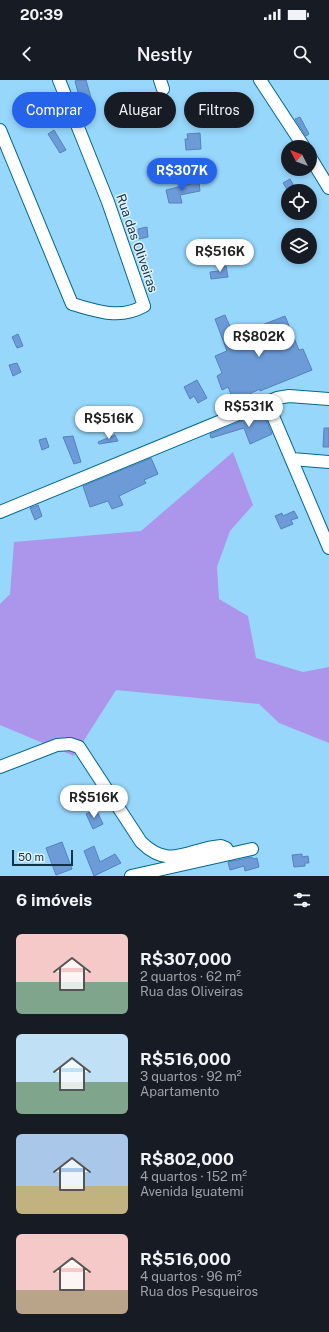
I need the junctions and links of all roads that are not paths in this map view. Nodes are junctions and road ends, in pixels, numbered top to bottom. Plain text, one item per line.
1 (59, 80) edge
2 (260, 80) edge
3 (0, 130) edge
4 (299, 140) edge
5 (317, 168) edge
6 (329, 188) edge
7 (329, 400) edge
8 (267, 402) junction
9 (292, 459) junction
10 (329, 462) edge
11 (0, 512) edge
12 (329, 548) edge
13 (0, 767) edge
14 (252, 849) dead end
15 (230, 854) junction
16 (131, 876) edge

1 - 3 street, Rua das Oliveiras
2 - 4 street
5 - 6 street
7 - 8 street
8 - 9 street
8 - 11 street
9 - 10 street
9 - 12 street
13 - 15 street
14 - 15 street
15 - 16 street

